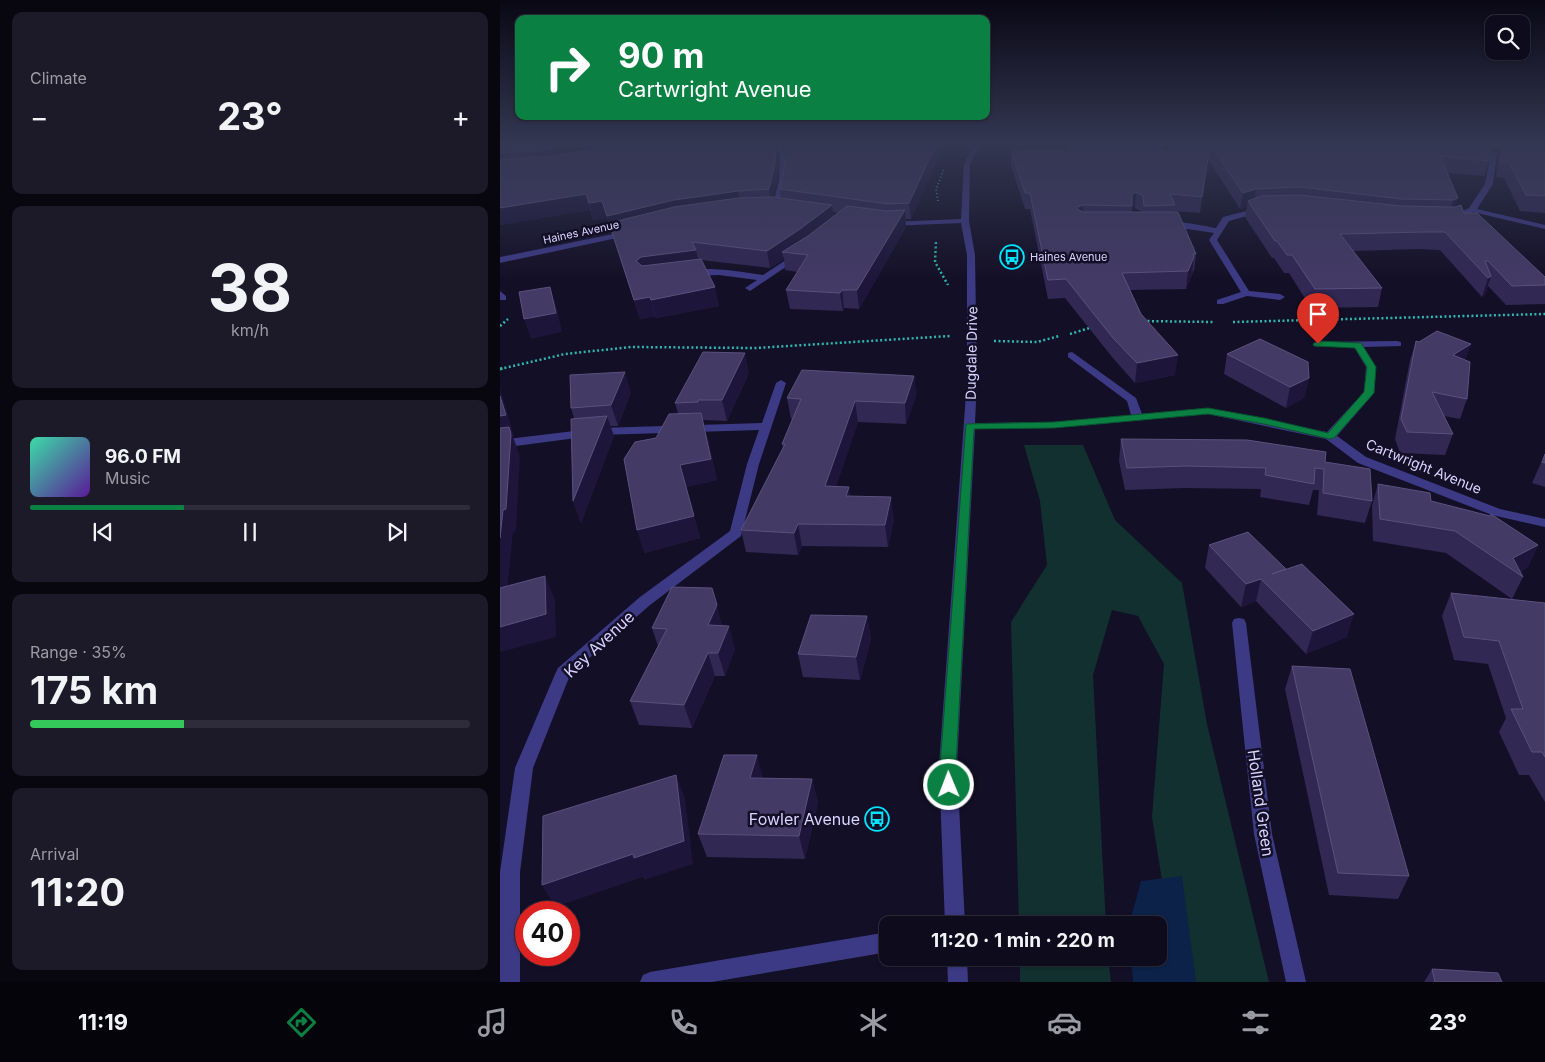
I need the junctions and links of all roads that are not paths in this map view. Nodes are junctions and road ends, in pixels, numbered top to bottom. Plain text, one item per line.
1 (781, 189) edge
2 (966, 189) edge
3 (1486, 189) edge
4 (1273, 208) edge
5 (776, 210) edge
6 (1472, 210) junction
7 (1443, 220) edge
8 (965, 221) junction
9 (880, 223) edge
10 (1155, 226) edge
11 (1545, 227) edge
12 (641, 229) edge
13 (1218, 231) junction
14 (807, 250) edge
15 (500, 260) edge
16 (684, 274) edge
17 (765, 278) junction
18 (750, 288) dead end
19 (1246, 293) junction
20 (1280, 297) dead end
21 (1220, 302) dead end
22 (1318, 344) dead end
23 (1397, 344) dead end
24 (1358, 345) junction
25 (1072, 356) dead end
26 (781, 383) dead end
27 (1137, 417) junction
28 (766, 426) junction
29 (969, 426) junction
30 (1330, 436) junction
31 (500, 444) edge
32 (1545, 523) edge
33 (1239, 623) dead end
34 (956, 916) edge
35 (879, 944) edge
36 (957, 966) edge
37 (510, 982) edge
38 (650, 982) edge
39 (958, 982) edge
40 (1296, 982) edge

1 - 5 street
2 - 8 street, Dugdale Drive
3 - 6 street
4 - 13 street
6 - 7 street
6 - 11 street
8 - 9 street
8 - 29 street, Dugdale Drive
10 - 13 street
12 - 15 street, Haines Avenue
13 - 19 street
14 - 17 street
16 - 17 street
17 - 18 street
19 - 20 street
19 - 21 street
22 - 24 street
23 - 24 street
24 - 30 street
25 - 27 street
26 - 28 street, Key Avenue
27 - 29 street, Cartwright Avenue
27 - 30 street, Cartwright Avenue
28 - 31 street
28 - 37 street, Key Avenue
29 - 34 street, Dugdale Drive
30 - 32 street, Cartwright Avenue
33 - 40 street, Holland Green
35 - 38 street
36 - 39 street

